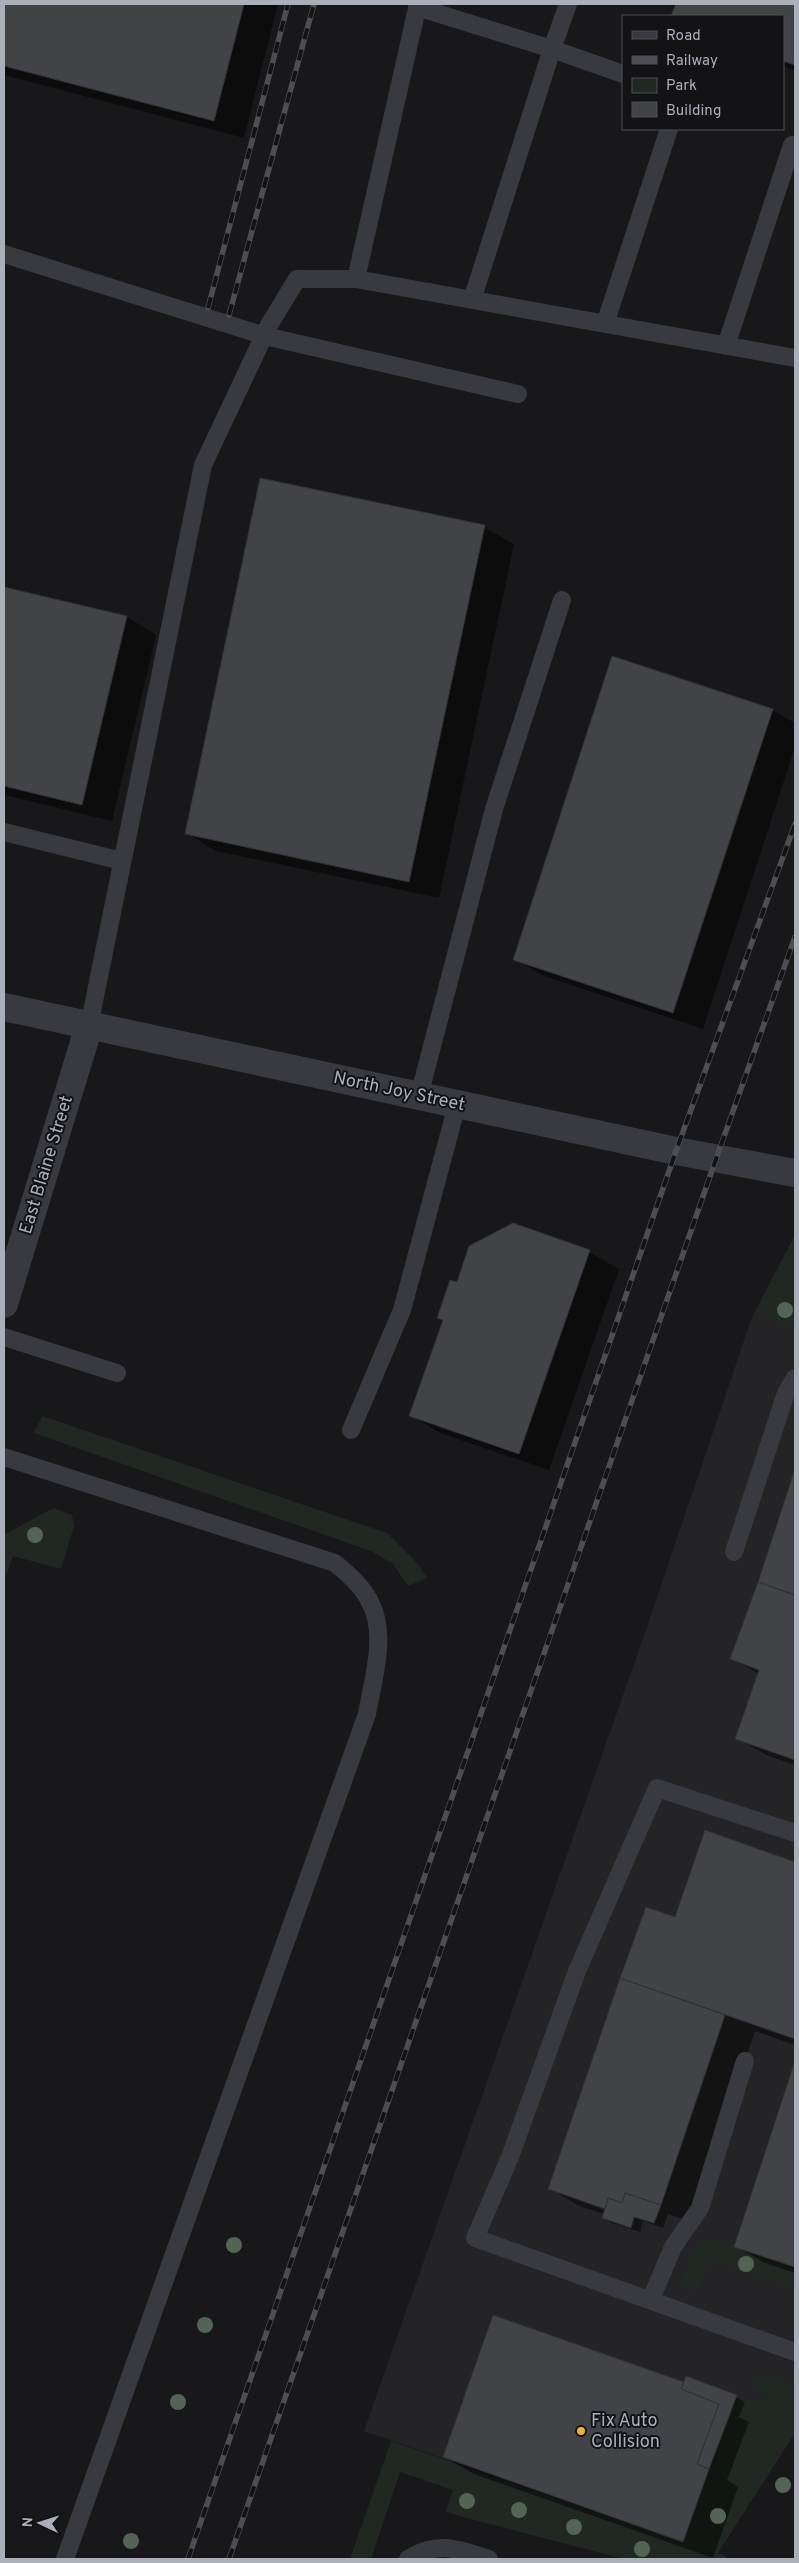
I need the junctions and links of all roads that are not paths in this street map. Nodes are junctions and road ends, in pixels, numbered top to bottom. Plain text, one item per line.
1 (568, 4) edge
2 (417, 6) edge
3 (552, 49) junction
4 (622, 74) edge
5 (669, 130) edge
6 (795, 146) edge
7 (4, 254) edge
8 (356, 279) junction
9 (472, 300) junction
10 (605, 324) junction
11 (265, 336) junction
12 (726, 346) junction
13 (795, 358) edge
14 (518, 394) dead end
15 (562, 600) dead end
16 (4, 832) edge
17 (122, 861) junction
18 (4, 1007) edge
19 (90, 1026) junction
20 (419, 1096) junction
21 (457, 1105) junction
22 (795, 1173) edge
23 (4, 1304) edge
24 (4, 1337) edge
25 (117, 1373) dead end
26 (795, 1378) edge
27 (350, 1430) dead end
28 (4, 1457) edge
29 (734, 1552) dead end
30 (795, 1833) edge
31 (745, 2061) dead end
32 (651, 2300) junction
33 (795, 2352) edge
34 (65, 2559) edge
35 (408, 2559) edge
36 (489, 2559) edge

1 - 3 lane
2 - 3 lane
2 - 8 lane
3 - 4 lane
3 - 9 lane
5 - 10 lane
6 - 12 lane
7 - 11 lane
8 - 9 lane
8 - 11 lane
9 - 10 lane
10 - 12 lane
11 - 14 lane
11 - 17 lane
12 - 13 lane
15 - 20 lane
16 - 17 lane
17 - 19 lane
18 - 19 street, North Joy Street
19 - 20 street, North Joy Street
19 - 23 street, East Blaine Street
20 - 21 street, North Joy Street
21 - 22 street, North Joy Street
21 - 27 lane
24 - 25 lane
26 - 29 lane
28 - 34 lane
30 - 32 lane
31 - 32 lane
32 - 33 lane
35 - 36 lane

